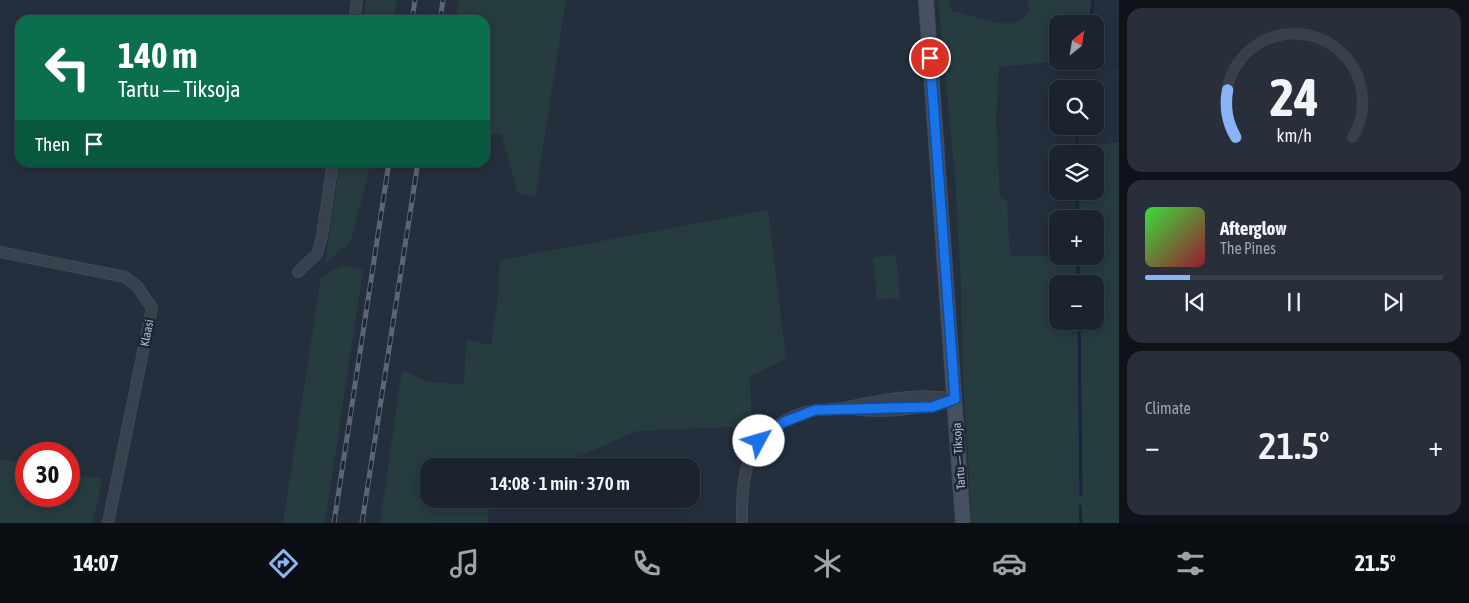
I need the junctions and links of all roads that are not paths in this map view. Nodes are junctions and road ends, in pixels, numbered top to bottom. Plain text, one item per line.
1 (358, 0) edge
2 (926, 0) edge
3 (355, 15) edge
4 (332, 167) edge
5 (0, 252) edge
6 (298, 272) dead end
7 (955, 399) junction
8 (108, 523) edge
9 (742, 523) edge
10 (963, 523) edge

1 - 3 street
2 - 7 main road, Tartu — Tiksoja
4 - 6 street
5 - 8 street, Klaasi
7 - 9 street
7 - 10 main road, Tartu — Tiksoja

